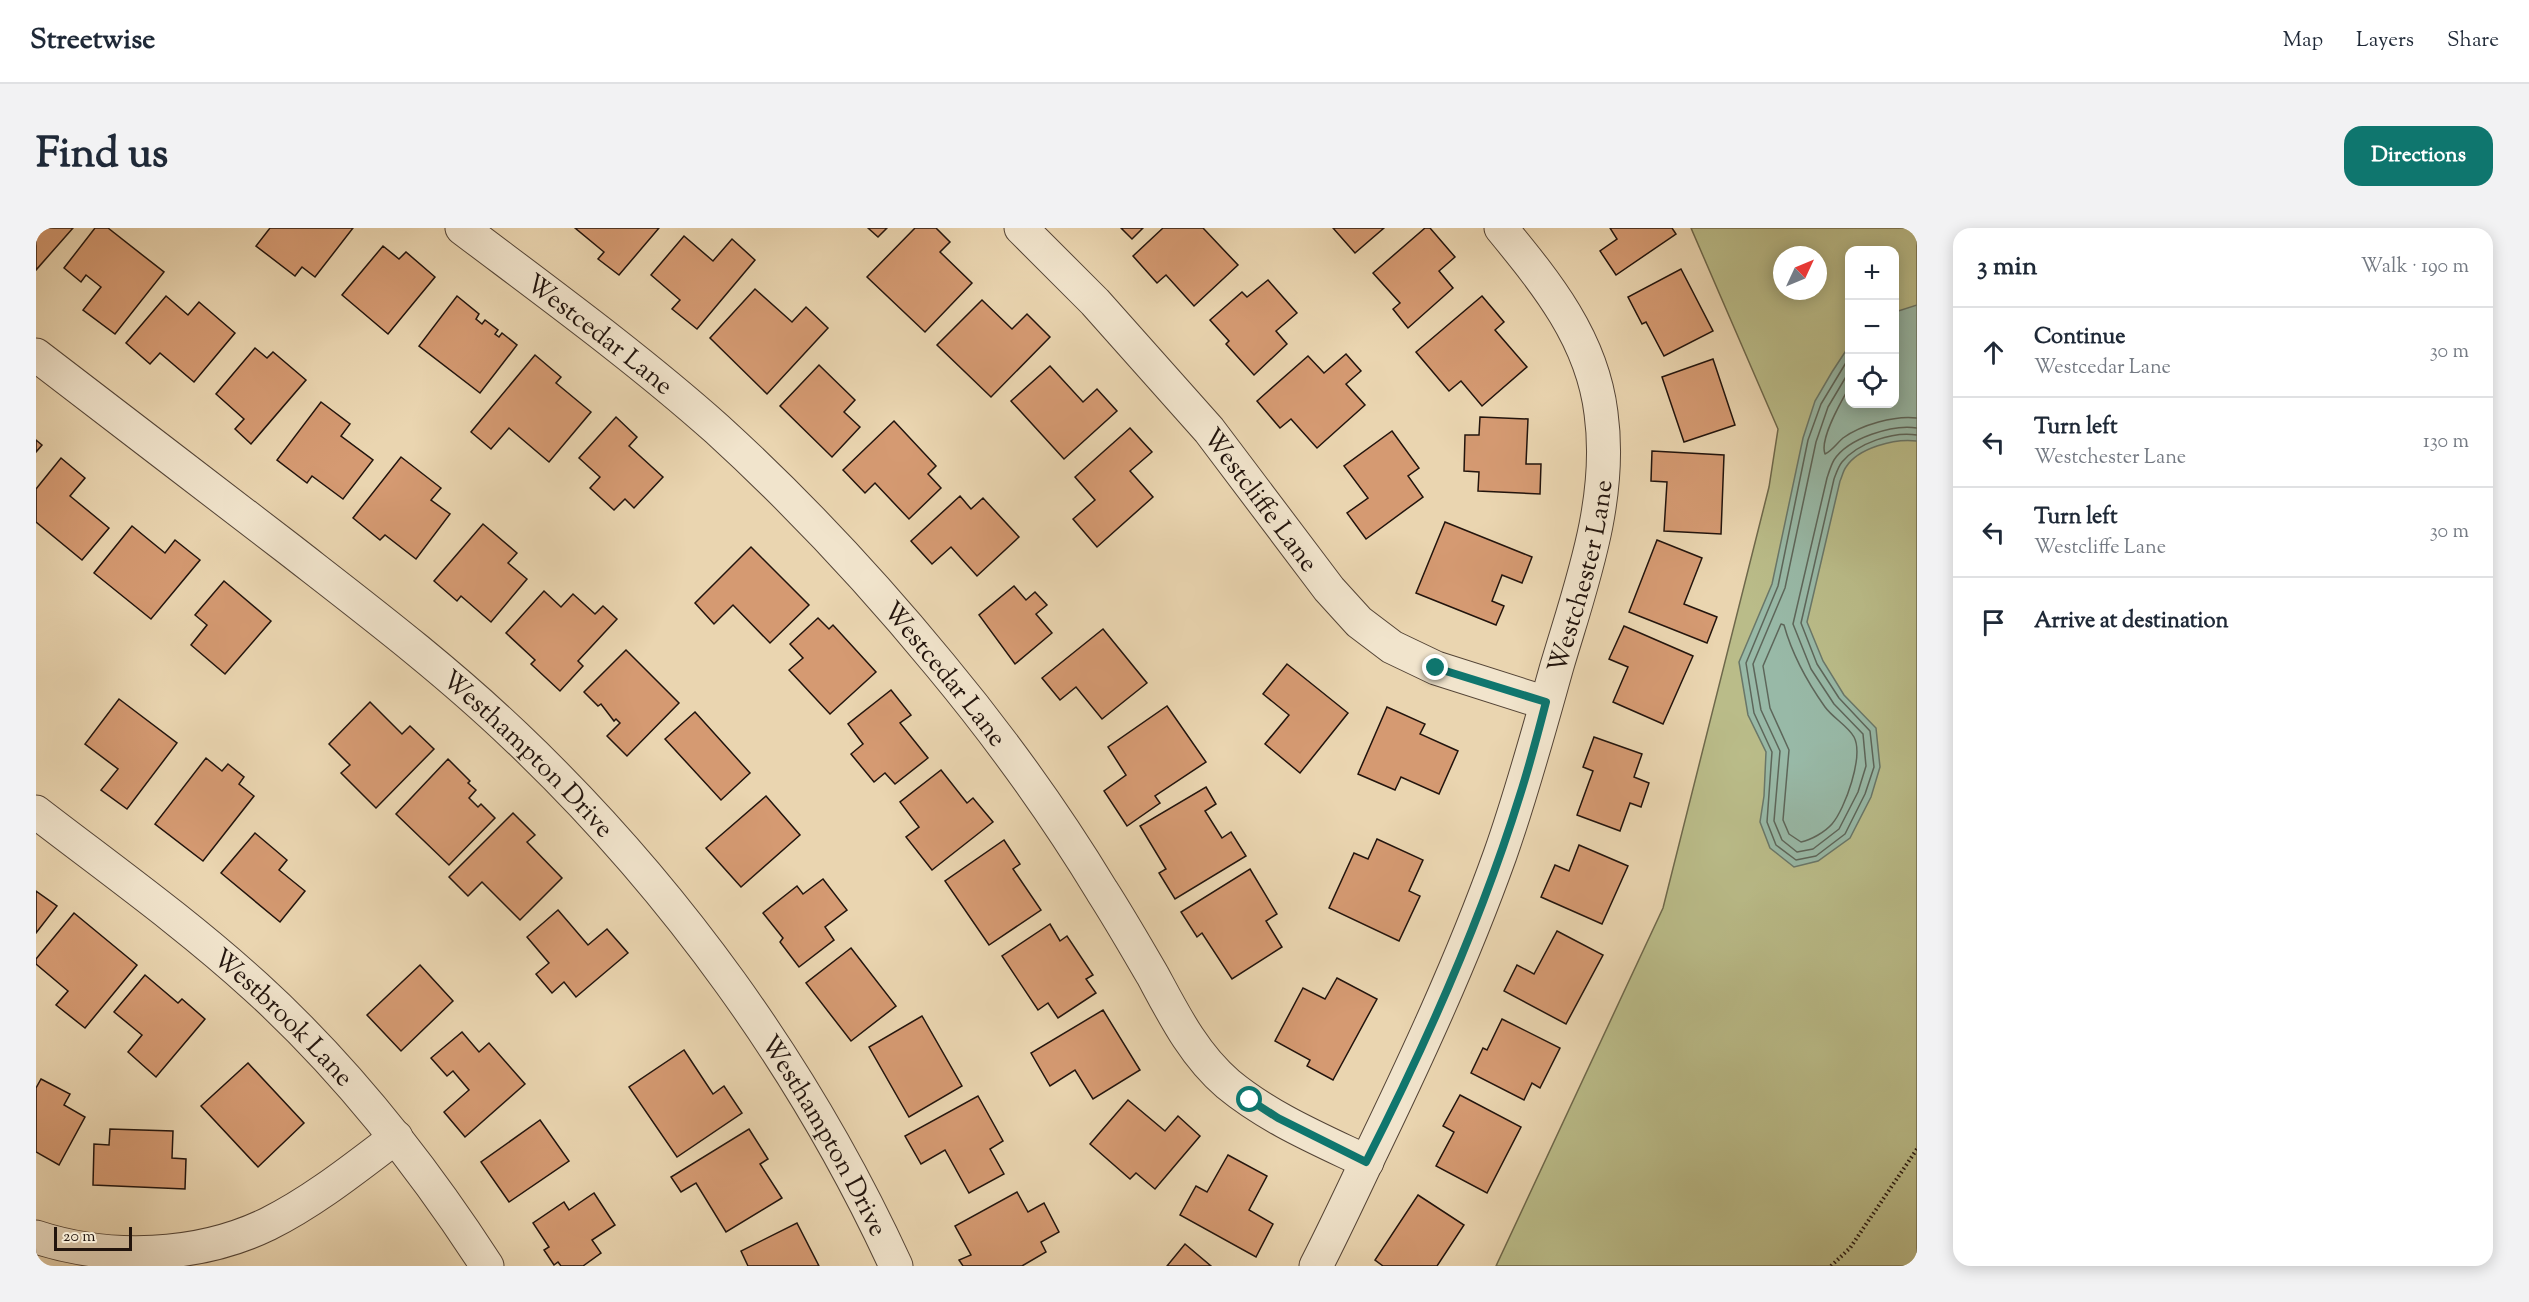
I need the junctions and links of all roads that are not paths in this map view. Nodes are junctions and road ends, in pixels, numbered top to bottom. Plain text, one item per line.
1 (462, 228) edge
2 (1021, 228) edge
3 (1501, 228) edge
4 (36, 355) edge
5 (1546, 702) junction
6 (36, 812) edge
7 (396, 1137) junction
8 (1366, 1162) junction
9 (36, 1237) edge
10 (487, 1266) edge
11 (896, 1266) edge
12 (1316, 1266) edge

1 - 8 street, Westcedar Lane
2 - 5 street, Westcliffe Lane
3 - 5 street, Westchester Lane
4 - 11 street, Westhampton Drive
5 - 8 street, Westchester Lane
6 - 7 street, Westbrook Lane
7 - 9 street
7 - 10 street, Westbrook Lane
8 - 12 street, Westchester Lane

